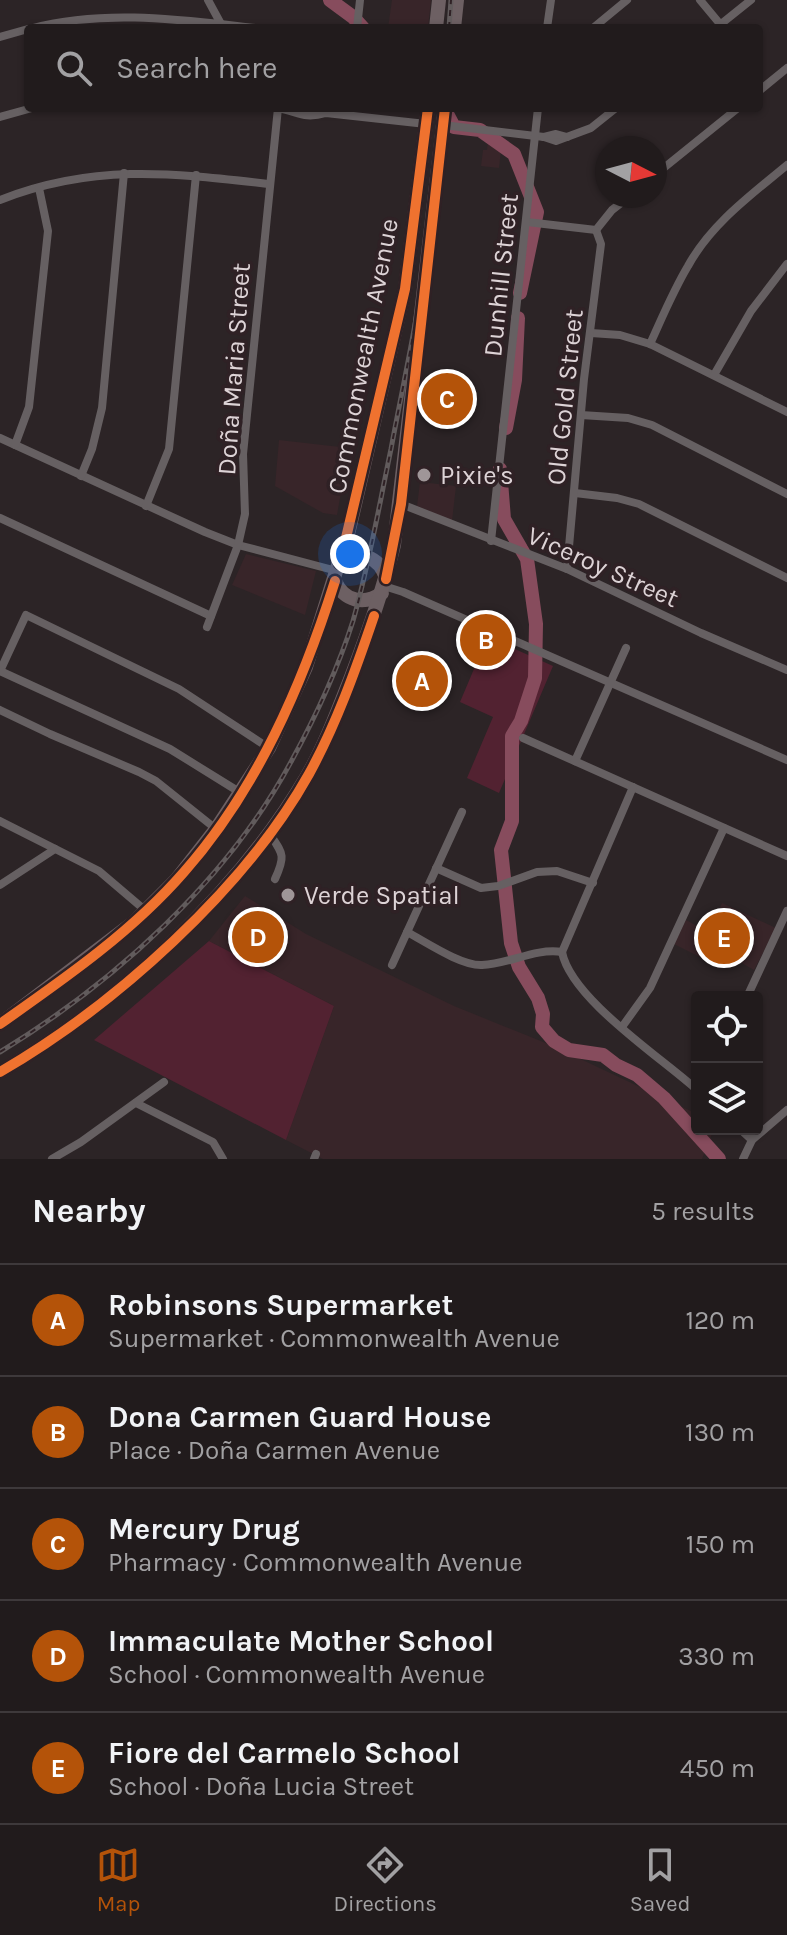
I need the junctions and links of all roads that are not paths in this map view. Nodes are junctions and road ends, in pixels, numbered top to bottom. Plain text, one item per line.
1 (208, 0) edge
2 (360, 0) edge
3 (439, 0) edge
4 (457, 0) edge
5 (551, 0) edge
6 (627, 0) edge
7 (700, 0) edge
8 (751, 0) edge
9 (59, 24) edge
10 (221, 24) joint
11 (357, 24) edge
12 (436, 24) edge
13 (454, 24) edge
14 (548, 24) edge
15 (598, 24) edge
16 (717, 24) edge
17 (721, 24) edge
18 (24, 31) edge
19 (0, 37) edge
20 (787, 68) edge
21 (763, 88) edge
22 (24, 110) edge
23 (277, 112) edge
24 (290, 112) edge
25 (347, 112) edge
26 (428, 112) edge
27 (445, 112) edge
28 (538, 112) edge
29 (611, 112) edge
30 (733, 112) edge
31 (326, 113) joint
32 (0, 117) edge
33 (426, 124) junction
34 (443, 125) junction
35 (540, 137) junction
36 (667, 165) edge
37 (787, 165) edge
38 (124, 173) junction
39 (196, 175) junction
40 (269, 184) junction
41 (39, 188) junction
42 (0, 200) edge
43 (615, 208) edge
44 (527, 222) junction
45 (596, 230) junction
46 (787, 264) edge
47 (591, 333) junction
48 (650, 344) junction
49 (714, 375) junction
50 (787, 397) edge
51 (784, 410) edge
52 (581, 415) junction
53 (0, 438) edge
54 (15, 445) junction
55 (81, 476) junction
56 (575, 493) junction
57 (787, 494) edge
58 (401, 504) junction
59 (146, 506) junction
60 (0, 518) edge
61 (491, 541) junction
62 (238, 545) junction
63 (567, 569) junction
64 (338, 571) junction
65 (787, 578) edge
66 (384, 586) junction
67 (211, 616) junction
68 (374, 616) junction
69 (323, 619) junction
70 (207, 627) dead end
71 (626, 648) dead end
72 (787, 670) edge
73 (0, 671) edge
74 (610, 683) junction
75 (0, 710) edge
76 (523, 738) dead end
77 (269, 748) junction
78 (787, 760) edge
79 (575, 761) junction
80 (633, 787) junction
81 (241, 793) junction
82 (462, 812) dead end
83 (0, 821) edge
84 (724, 828) junction
85 (216, 829) junction
86 (269, 833) junction
87 (55, 849) junction
88 (787, 856) edge
89 (436, 868) junction
90 (275, 879) dead end
91 (593, 883) junction
92 (0, 885) edge
93 (146, 911) junction
94 (787, 911) edge
95 (407, 932) junction
96 (562, 952) junction
97 (392, 965) dead end
98 (750, 991) edge
99 (0, 1024) edge
100 (622, 1027) junction
101 (0, 1072) edge
102 (691, 1080) edge
103 (164, 1082) dead end
104 (689, 1083) joint
105 (136, 1103) junction
106 (787, 1110) edge
107 (747, 1135) edge
108 (752, 1140) junction
109 (52, 1159) edge
110 (223, 1159) edge
111 (743, 1159) edge

1 - 10 street
2 - 11 street
3 - 12 main road
4 - 13 main road
5 - 14 street
6 - 15 street
7 - 16 street
8 - 17 street
9 - 10 street
18 - 19 street
20 - 21 street
22 - 32 street
23 - 40 street, Doña Maria Street
24 - 31 street
25 - 31 street
25 - 33 street
26 - 33 main road, Commonwealth Avenue
27 - 34 main road, Commonwealth Avenue
28 - 35 street, Dunhill Street
29 - 35 street
30 - 36 street
33 - 64 main road, Commonwealth Avenue
34 - 35 street
34 - 58 main road, Commonwealth Avenue
35 - 44 street, Dunhill Street
37 - 48 street
38 - 39 street
38 - 41 street
38 - 55 street
39 - 40 street
39 - 59 street
40 - 62 street, Doña Maria Street
41 - 42 street
41 - 54 street
43 - 45 street
44 - 45 street
44 - 61 street, Dunhill Street
45 - 47 street, Old Gold Street
46 - 49 street
47 - 48 street
47 - 52 street, Old Gold Street
48 - 49 street
49 - 51 street
50 - 51 street
52 - 56 street, Old Gold Street
52 - 57 street
53 - 54 street
54 - 55 street
55 - 59 street
56 - 63 street, Old Gold Street
56 - 65 street
58 - 61 street, Viceroy Street
58 - 66 main road, Commonwealth Avenue
59 - 62 street
60 - 67 street
61 - 63 street, Viceroy Street
62 - 64 street
62 - 67 street, Doña Maria Street
63 - 72 street, Viceroy Street
64 - 66 main road
64 - 66 main road
64 - 69 main road, Commonwealth Avenue
66 - 68 main road, Commonwealth Avenue
66 - 74 street
67 - 70 street, Doña Maria Street
68 - 69 main road
68 - 86 main road, Commonwealth Avenue
69 - 77 main road, Commonwealth Avenue
71 - 74 street
73 - 77 street
73 - 81 street
74 - 78 street
74 - 79 street
75 - 85 street
76 - 79 street
77 - 81 main road, Commonwealth Avenue
79 - 80 street
80 - 84 street
80 - 91 street
81 - 85 main road, Commonwealth Avenue
82 - 89 street
83 - 87 street
84 - 88 street
84 - 100 street
85 - 93 main road, Commonwealth Avenue
86 - 90 street
86 - 101 main road, Commonwealth Avenue
87 - 92 street
87 - 93 street
89 - 91 street
89 - 95 street
91 - 96 street
93 - 99 main road, Commonwealth Avenue
94 - 98 street
95 - 96 street
95 - 97 street
96 - 100 street
100 - 104 street
102 - 104 street
103 - 105 street
105 - 109 street
105 - 110 street
106 - 108 street
107 - 108 street
108 - 111 street

